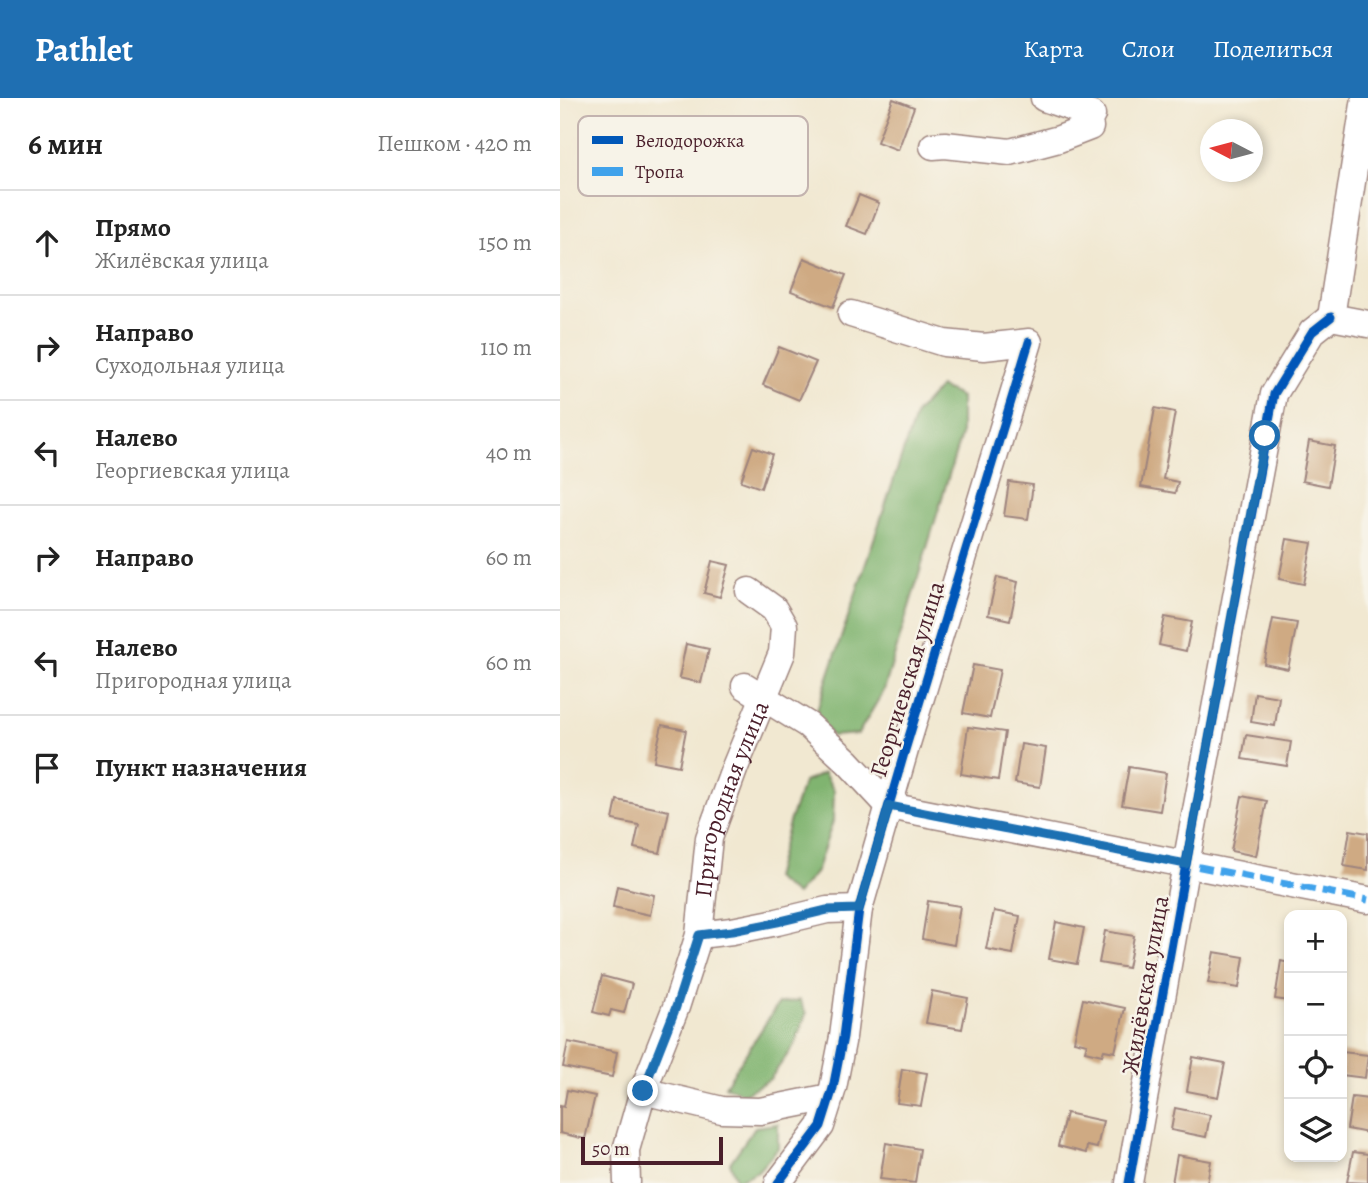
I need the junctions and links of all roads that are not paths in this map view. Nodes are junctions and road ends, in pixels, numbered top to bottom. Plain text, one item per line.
1 (1044, 98) edge
2 (1364, 98) edge
3 (1092, 118) edge
4 (933, 146) dead end
5 (851, 314) dead end
6 (1331, 317) junction
7 (1368, 324) edge
8 (749, 591) dead end
9 (754, 692) junction
10 (889, 806) junction
11 (1186, 864) junction
12 (1368, 900) edge
13 (859, 909) junction
14 (699, 935) junction
15 (643, 1091) junction
16 (831, 1097) junction
17 (626, 1183) edge
18 (778, 1183) edge
19 (1129, 1183) edge

1 - 3 street
2 - 6 street
3 - 4 street
5 - 10 street, Георгиевская улица
6 - 7 street
6 - 11 street, Жилёвская улица
8 - 9 street, Пригородная улица
9 - 10 street
9 - 14 street, Пригородная улица
10 - 11 street
10 - 13 street, Георгиевская улица
11 - 12 street
11 - 19 street, Жилёвская улица
13 - 14 street
13 - 16 street, Георгиевская улица
14 - 15 street, Пригородная улица
15 - 16 street
15 - 17 street, Пригородная улица
16 - 18 street, Георгиевская улица

